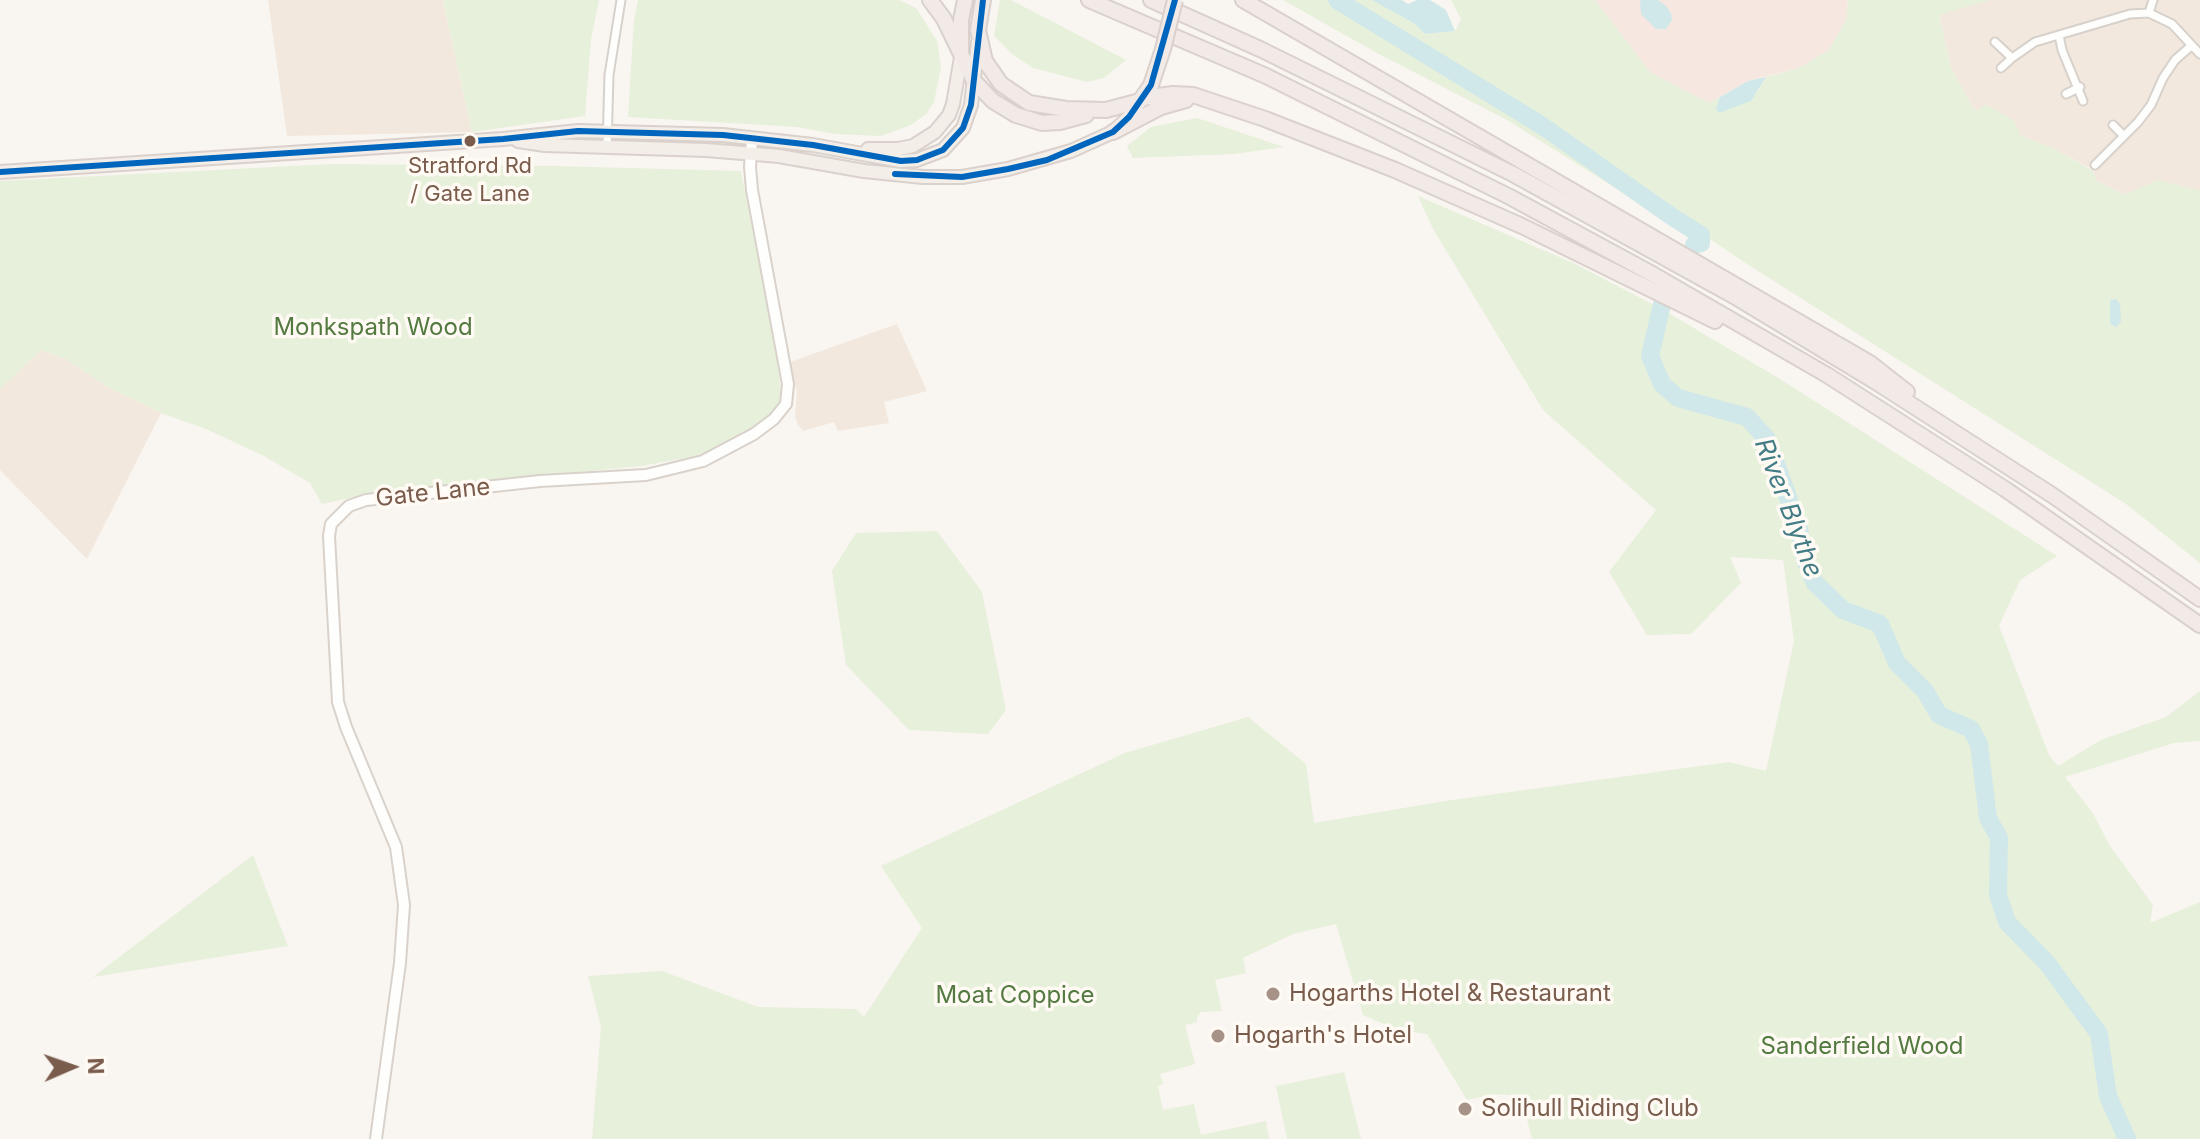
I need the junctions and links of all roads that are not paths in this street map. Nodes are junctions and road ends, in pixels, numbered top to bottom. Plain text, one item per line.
1 (621, 0) edge
2 (930, 0) edge
3 (965, 0) edge
4 (983, 0) edge
5 (1089, 0) edge
6 (1151, 0) edge
7 (1175, 0) edge
8 (1243, 0) edge
9 (2153, 0) edge
10 (2149, 13) junction
11 (2059, 35) junction
12 (979, 39) junction
13 (1995, 42) dead end
14 (2191, 46) junction
15 (2200, 54) edge
16 (961, 57) junction
17 (2012, 58) junction
18 (2001, 68) dead end
19 (974, 81) junction
20 (2080, 87) junction
21 (2066, 94) dead end
22 (1142, 99) junction
23 (1206, 99) junction
24 (2083, 101) dead end
25 (1106, 110) junction
26 (2113, 125) dead end
27 (1113, 132) junction
28 (608, 133) junction
29 (2124, 136) junction
30 (752, 138) junction
31 (503, 139) junction
32 (813, 145) junction
33 (607, 147) junction
34 (750, 154) junction
35 (2095, 165) dead end
36 (0, 172) edge
37 (1827, 375) junction
38 (1971, 443) junction
39 (2200, 599) edge
40 (2200, 625) edge
41 (376, 1139) edge

1 - 28 street
2 - 16 highway
3 - 16 highway
4 - 12 highway
5 - 37 highway
6 - 38 highway
7 - 22 highway, bridge
8 - 38 highway
9 - 10 street
10 - 11 street
10 - 14 street
11 - 17 street
11 - 20 street
12 - 19 main road
12 - 25 highway
13 - 17 street
14 - 15 street
14 - 29 street
16 - 19 highway
16 - 32 main road
17 - 18 street
19 - 25 highway
19 - 32 main road
20 - 21 street
20 - 24 street
22 - 23 highway
22 - 25 highway
22 - 27 main road
23 - 27 highway
23 - 37 highway
26 - 29 street
27 - 34 main road
28 - 30 main road
28 - 31 main road
28 - 33 street
29 - 35 street
30 - 32 main road
30 - 34 street, Gate Lane
31 - 33 main road
31 - 36 main road
33 - 34 main road
34 - 41 street, Gate Lane
37 - 40 highway
38 - 39 highway

